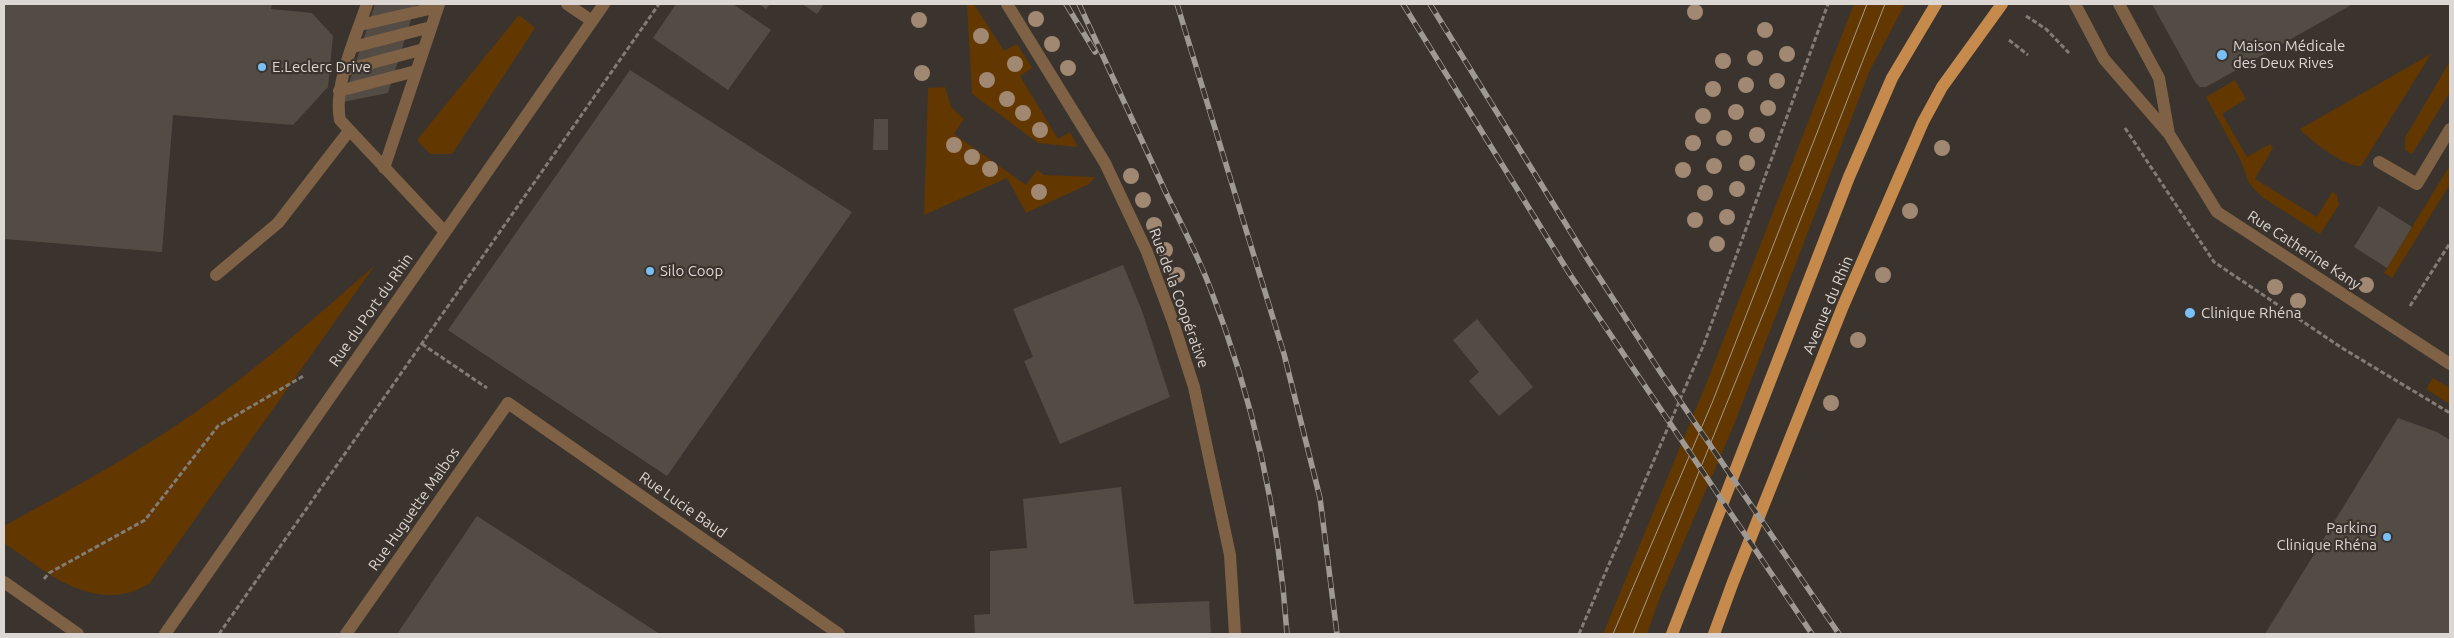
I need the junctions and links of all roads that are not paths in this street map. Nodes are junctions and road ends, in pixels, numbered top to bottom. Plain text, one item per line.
1 (567, 4) edge
2 (604, 4) edge
3 (1007, 4) edge
4 (1936, 4) edge
5 (2002, 4) edge
6 (2075, 4) edge
7 (2119, 4) edge
8 (370, 5) edge
9 (438, 5) edge
10 (592, 21) junction
11 (360, 25) junction
12 (431, 27) junction
13 (353, 47) junction
14 (424, 49) junction
15 (345, 70) junction
16 (416, 71) junction
17 (339, 91) junction
18 (2450, 129) edge
19 (349, 131) junction
20 (2169, 134) junction
21 (2379, 162) dead end
22 (384, 168) junction
23 (445, 232) junction
24 (216, 275) dead end
25 (2450, 364) edge
26 (508, 402) joint
27 (4, 582) edge
28 (78, 634) edge
29 (165, 634) edge
30 (346, 634) edge
31 (838, 634) edge
32 (1234, 634) edge
33 (1672, 634) edge
34 (1714, 634) edge

1 - 10 street
2 - 10 street, Rue du Port du Rhin
3 - 32 street, Rue de la Coopérative
4 - 33 main road, Avenue du Rhin
5 - 34 main road, Avenue du Rhin
6 - 20 street, Rue Catherine Kany
7 - 20 street, Rue Catherine Kany
8 - 11 street
9 - 11 street
9 - 12 street
10 - 23 street, Rue du Port du Rhin
11 - 13 street
12 - 13 street
12 - 14 street
13 - 15 street
14 - 15 street
14 - 16 street
15 - 17 street
16 - 17 street
16 - 22 street
17 - 19 street
18 - 21 street
19 - 22 street
19 - 24 street
20 - 25 street, Rue Catherine Kany
22 - 23 street
23 - 29 street, Rue du Port du Rhin
26 - 30 street, Rue Huguette Malbos
26 - 31 street, Rue Lucie Baud
27 - 28 street

